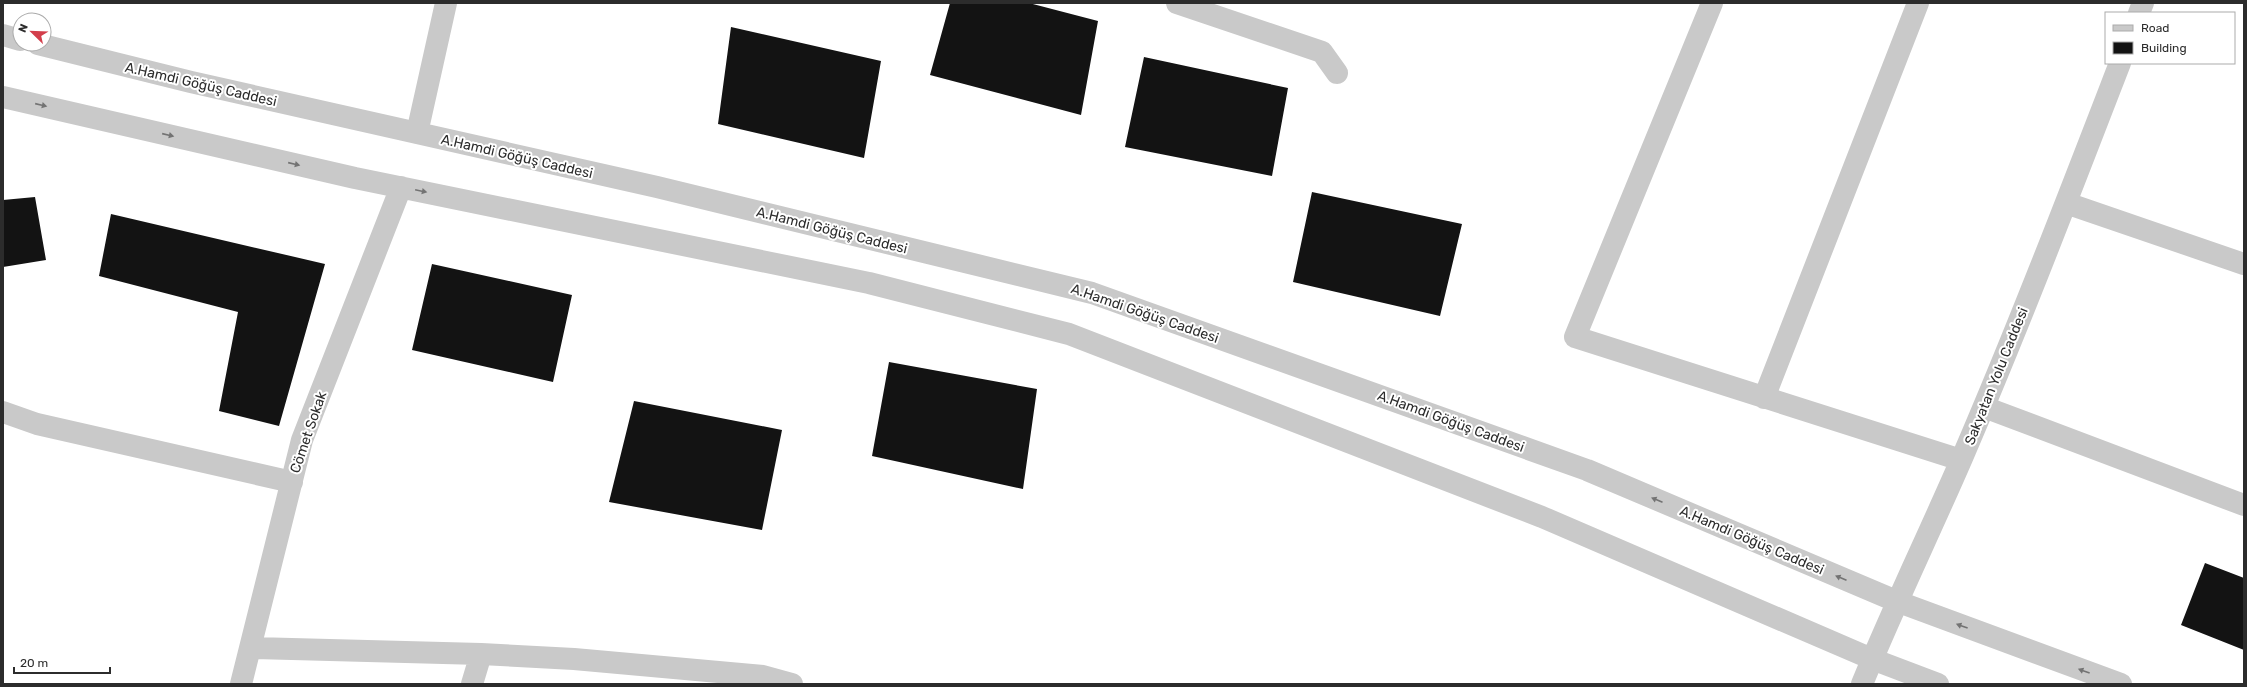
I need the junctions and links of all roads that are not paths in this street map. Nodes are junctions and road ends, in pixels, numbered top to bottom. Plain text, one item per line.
1 (446, 3) edge
2 (1177, 3) edge
3 (1712, 3) edge
4 (1918, 3) edge
5 (52, 47) edge
6 (2120, 64) edge
7 (1337, 73) dead end
8 (3, 97) edge
9 (417, 133) junction
10 (401, 187) junction
11 (2066, 203) junction
12 (2244, 264) edge
13 (1764, 398) junction
14 (1984, 407) junction
15 (3, 412) edge
16 (1961, 460) junction
17 (292, 482) junction
18 (2244, 505) edge
19 (1896, 602) junction
20 (251, 648) junction
21 (481, 654) junction
22 (1872, 658) junction
23 (241, 684) edge
24 (472, 684) edge
25 (792, 684) edge
26 (1862, 684) edge
27 (1938, 684) edge
28 (2121, 684) edge

1 - 9 street
2 - 7 street
3 - 13 street
4 - 13 street
5 - 9 street, A.Hamdi Göğüş Caddesi
6 - 11 street, Sakyatan Yolu Caddesi
8 -> 10 street
19 -> 9 street, A.Hamdi Göğüş Caddesi
10 - 17 street, Cömet Sokak
10 -> 22 street
11 - 12 street
11 - 14 street, Sakyatan Yolu Caddesi
13 - 16 street
14 - 16 street, Sakyatan Yolu Caddesi
14 - 18 street
15 - 17 street
16 - 19 street, Sakyatan Yolu Caddesi
17 - 20 street, Cömet Sokak
19 - 22 street, Sakyatan Yolu Caddesi
28 -> 19 street, A.Hamdi Göğüş Caddesi
20 - 21 street
20 - 23 street, Cömet Sokak
21 - 24 street
21 - 25 street
22 - 26 street, Sakyatan Yolu Caddesi
22 - 27 street

